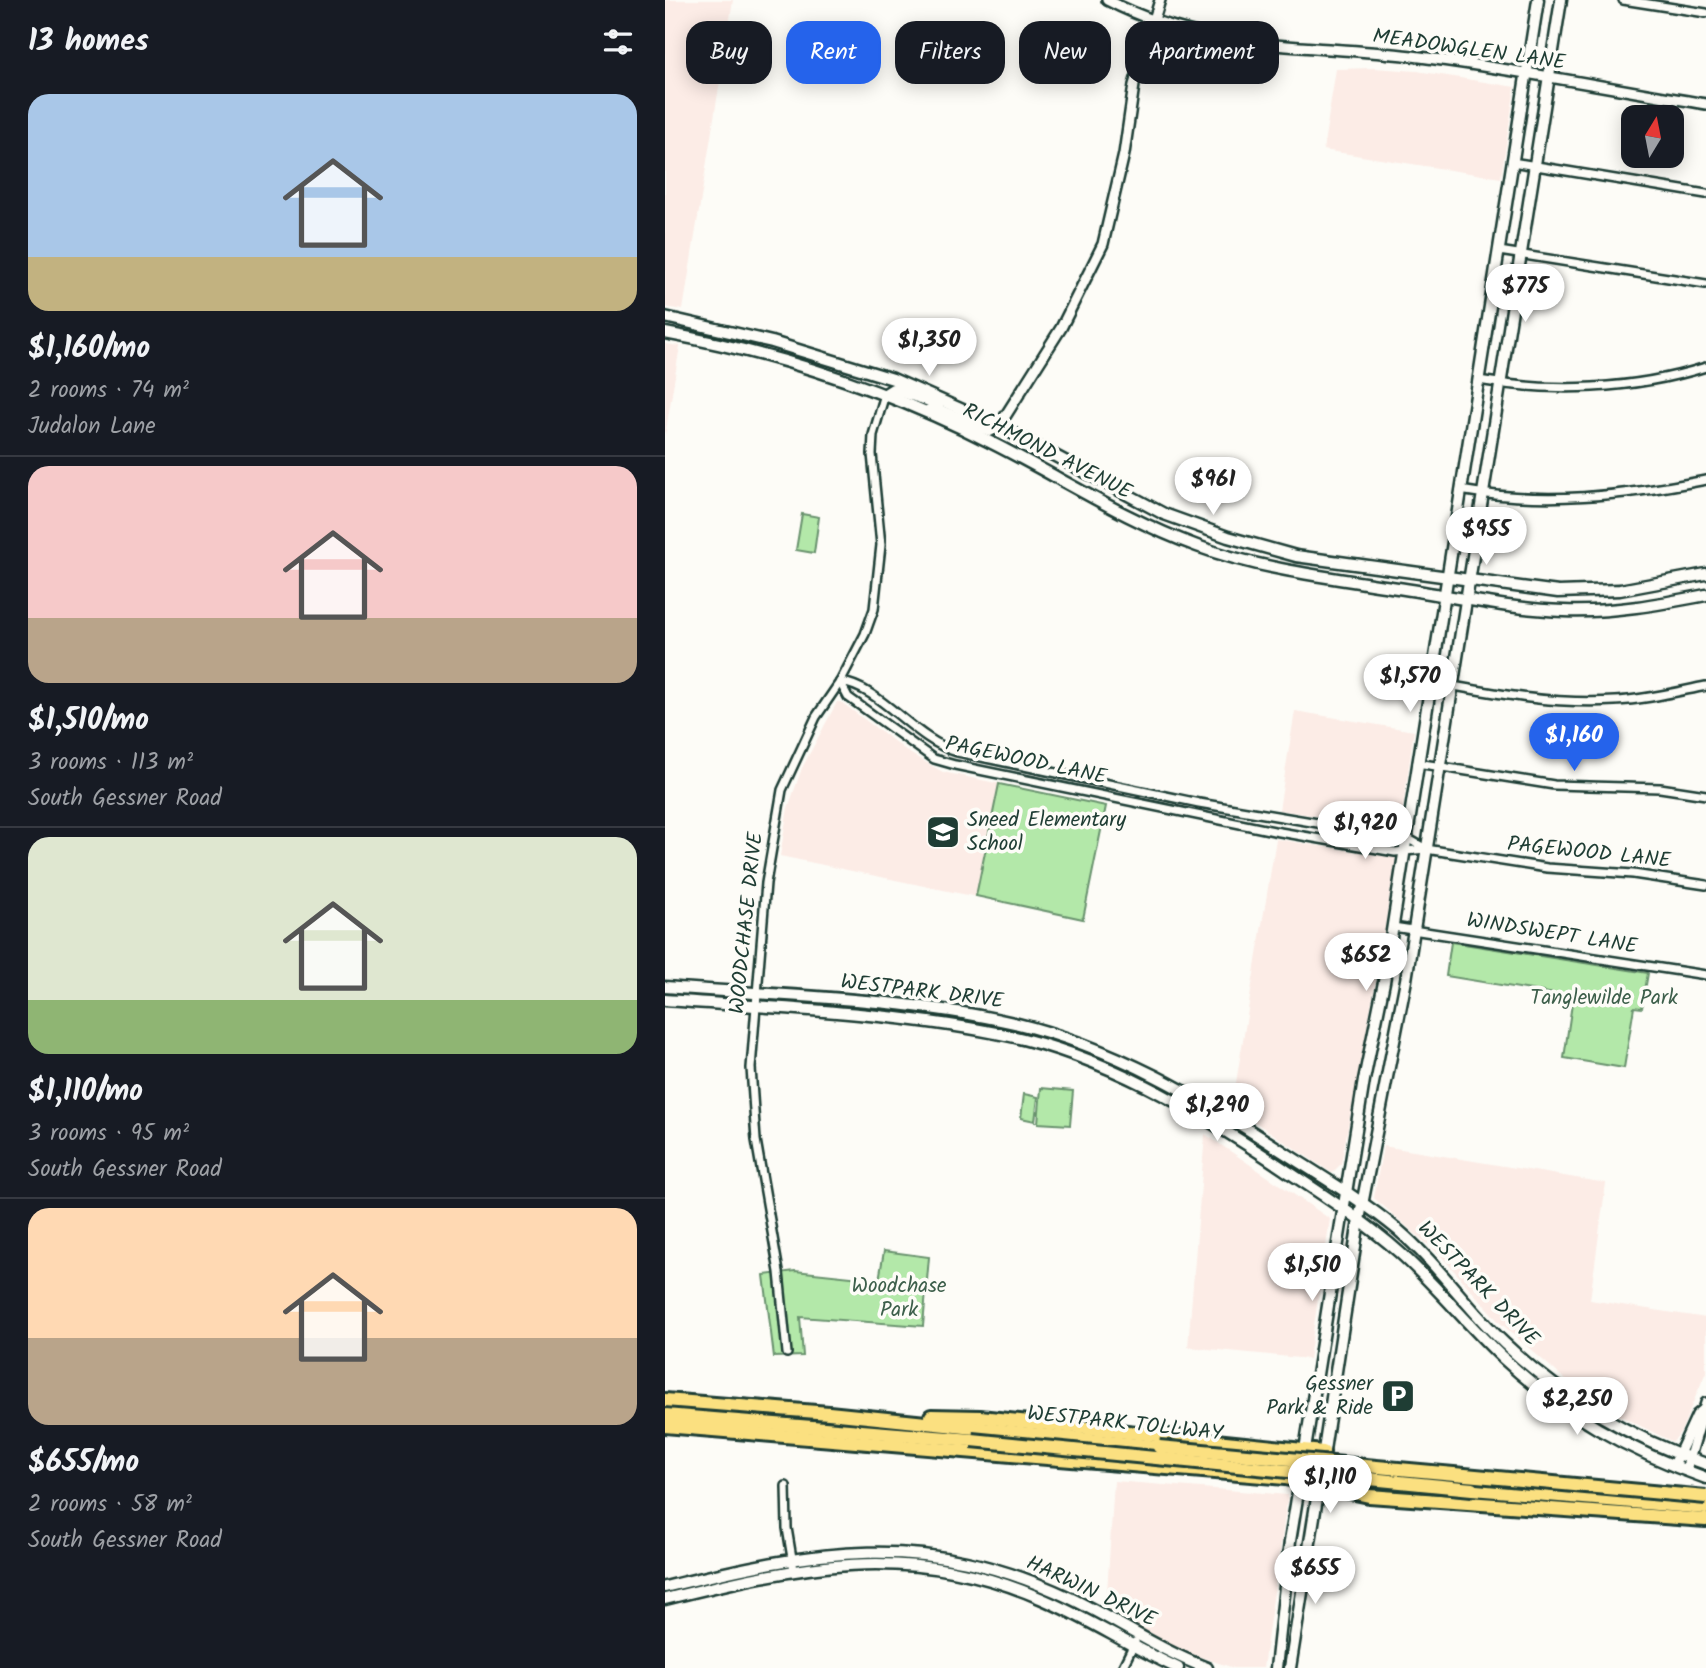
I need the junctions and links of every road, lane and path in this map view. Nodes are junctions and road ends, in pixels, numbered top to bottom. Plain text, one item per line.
1 (1107, 0) edge
2 (1160, 0) edge
3 (1538, 0) edge
4 (1561, 0) edge
5 (1623, 0) edge
6 (1706, 13) edge
7 (1153, 21) joint
8 (1279, 47) edge
9 (1527, 75) junction
10 (1546, 79) junction
11 (1135, 84) edge
12 (1706, 104) edge
13 (1512, 162) junction
14 (1534, 167) junction
15 (1706, 194) edge
16 (1499, 251) junction
17 (1521, 254) junction
18 (1706, 284) edge
19 (665, 317) edge
20 (665, 333) edge
21 (772, 342) junction
22 (768, 355) junction
23 (1706, 367) edge
24 (1478, 380) junction
25 (1500, 384) junction
26 (885, 394) junction
27 (948, 404) junction
28 (925, 411) junction
29 (999, 426) junction
30 (1706, 480) edge
31 (1099, 481) junction
32 (1460, 490) junction
33 (1483, 494) junction
34 (1093, 497) junction
35 (1335, 562) junction
36 (1706, 574) edge
37 (1327, 577) junction
38 (1449, 577) junction
39 (1468, 580) junction
40 (1646, 585) junction
41 (1446, 595) junction
42 (1706, 595) edge
43 (1464, 598) junction
44 (1649, 605) junction
45 (840, 682) junction
46 (1431, 682) junction
47 (1451, 686) junction
48 (1706, 686) edge
49 (1417, 763) junction
50 (1438, 766) junction
51 (1706, 795) edge
52 (1407, 838) junction
53 (1426, 849) junction
54 (1405, 853) junction
55 (1706, 885) edge
56 (1393, 927) junction
57 (1414, 930) junction
58 (1706, 975) edge
59 (665, 987) edge
60 (755, 994) junction
61 (665, 1000) edge
62 (754, 1006) junction
63 (1372, 1041) junction
64 (1391, 1046) junction
65 (1157, 1074) junction
66 (1151, 1088) junction
67 (1249, 1129) junction
68 (1242, 1141) junction
69 (1345, 1192) junction
70 (1364, 1204) junction
71 (1342, 1208) junction
72 (1359, 1220) junction
73 (1322, 1342) junction
74 (1341, 1344) junction
75 (1512, 1350) junction
76 (787, 1353) dead end
77 (1503, 1358) junction
78 (665, 1400) edge
79 (1705, 1406) edge
80 (829, 1413) junction
81 (1597, 1413) junction
82 (665, 1415) edge
83 (1587, 1425) junction
84 (665, 1426) edge
85 (1305, 1451) junction
86 (1323, 1452) junction
87 (1678, 1455) junction
88 (1691, 1459) junction
89 (1706, 1464) edge
90 (1674, 1465) junction
91 (1686, 1470) junction
92 (1706, 1478) edge
93 (1300, 1482) junction
94 (786, 1486) dead end
95 (1319, 1486) junction
96 (1706, 1497) edge
97 (1706, 1508) edge
98 (1706, 1520) edge
99 (791, 1558) junction
100 (910, 1559) junction
101 (794, 1570) junction
102 (1023, 1579) junction
103 (694, 1586) junction
104 (665, 1587) edge
105 (1019, 1590) junction
106 (665, 1599) edge
107 (1138, 1635) junction
108 (1133, 1646) junction
109 (1122, 1668) edge
110 (1178, 1668) edge
111 (1207, 1668) edge
112 (1276, 1668) edge
113 (1290, 1668) edge

1 - 7 street, MEADOWGLEN LANE
2 - 7 street
3 - 9 main road
4 - 10 main road
5 - 6 street
8 - 9 street, MEADOWGLEN LANE
9 - 10 street, MEADOWGLEN LANE
9 - 13 main road
10 - 12 street, MEADOWGLEN LANE
10 - 14 main road
11 - 29 street
13 - 14 street
13 - 16 main road
14 - 15 street
14 - 17 main road
16 - 17 street
16 - 24 main road
17 - 18 street
17 - 25 main road
19 - 21 main road, RICHMOND AVENUE
20 - 22 main road, RICHMOND AVENUE
21 - 22 main road
21 - 27 main road, RICHMOND AVENUE
22 - 26 main road, RICHMOND AVENUE
23 - 25 street
24 - 25 street
24 - 32 main road
25 - 33 main road
26 - 27 main road
26 - 28 main road, RICHMOND AVENUE
26 - 45 street, WOODCHASE DRIVE
27 - 29 main road, RICHMOND AVENUE
28 - 29 main road
28 - 34 main road, RICHMOND AVENUE
29 - 31 main road, RICHMOND AVENUE
30 - 33 street
31 - 34 main road
31 - 35 main road, RICHMOND AVENUE
32 - 33 street
32 - 38 main road
33 - 39 main road
34 - 37 main road, RICHMOND AVENUE
35 - 37 main road
35 - 38 main road, RICHMOND AVENUE
36 - 40 main road, RICHMOND AVENUE
37 - 41 main road, RICHMOND AVENUE
38 - 39 main road, RICHMOND AVENUE
38 - 41 main road
39 - 40 main road, RICHMOND AVENUE
39 - 43 main road
40 - 44 main road
41 - 43 main road, RICHMOND AVENUE
41 - 46 main road
42 - 44 main road, RICHMOND AVENUE
43 - 44 main road, RICHMOND AVENUE
43 - 47 main road
45 - 52 street, PAGEWOOD LANE
45 - 54 street, PAGEWOOD LANE
45 - 60 street, WOODCHASE DRIVE
46 - 47 street
46 - 49 main road
47 - 48 street
47 - 50 main road
49 - 50 street
49 - 52 main road
50 - 51 street
50 - 53 main road
52 - 53 street, PAGEWOOD LANE
52 - 54 main road
53 - 54 street, PAGEWOOD LANE
53 - 55 street, PAGEWOOD LANE
53 - 57 main road
54 - 56 main road
56 - 57 street, WINDSWEPT LANE
56 - 63 main road
57 - 58 street, WINDSWEPT LANE
57 - 64 main road
59 - 60 main road, WESTPARK DRIVE
60 - 62 street, WOODCHASE DRIVE
60 - 65 main road, WESTPARK DRIVE
61 - 62 main road, WESTPARK DRIVE
62 - 66 main road, WESTPARK DRIVE
62 - 76 street, WOODCHASE DRIVE
63 - 64 main road
63 - 69 main road
64 - 70 main road
65 - 66 main road
65 - 67 main road, WESTPARK DRIVE
66 - 68 main road, WESTPARK DRIVE
67 - 68 main road
67 - 69 main road, WESTPARK DRIVE
68 - 71 main road, WESTPARK DRIVE
69 - 70 main road, WESTPARK DRIVE
69 - 71 main road
70 - 72 main road
70 - 75 main road, WESTPARK DRIVE
71 - 72 main road, WESTPARK DRIVE
71 - 73 main road
72 - 74 main road
72 - 77 main road, WESTPARK DRIVE
73 - 74 main road
73 - 85 main road
74 - 86 main road
75 - 77 main road
75 - 81 main road, WESTPARK DRIVE
77 - 83 main road, WESTPARK DRIVE
78 - 80 highway, WESTPARK TOLLWAY
79 - 87 street
79 - 88 street
80 - 85 highway
80 - 96 highway, WESTPARK TOLLWAY, bridge
81 - 83 main road
81 - 87 main road, WESTPARK DRIVE
82 - 97 highway, WESTPARK TOLLWAY, bridge
83 - 90 main road, WESTPARK DRIVE
84 - 93 highway
85 - 86 highway
85 - 93 main road
86 - 95 main road
87 - 88 main road, WESTPARK DRIVE
87 - 90 street
88 - 89 main road, WESTPARK DRIVE
88 - 91 street
90 - 91 main road, WESTPARK DRIVE
91 - 92 main road, WESTPARK DRIVE
93 - 95 highway
93 - 112 main road
94 - 99 street
95 - 98 highway
95 - 113 main road
99 - 100 main road, HARWIN DRIVE
99 - 101 street
99 - 103 main road, HARWIN DRIVE
100 - 101 main road, HARWIN DRIVE
100 - 102 main road, HARWIN DRIVE
100 - 105 main road, HARWIN DRIVE
101 - 103 main road, HARWIN DRIVE
102 - 105 main road
102 - 107 main road, HARWIN DRIVE
103 - 104 main road, HARWIN DRIVE
103 - 106 main road, HARWIN DRIVE
105 - 108 main road, HARWIN DRIVE
107 - 108 street
107 - 111 main road, HARWIN DRIVE
108 - 109 street
108 - 110 main road, HARWIN DRIVE

